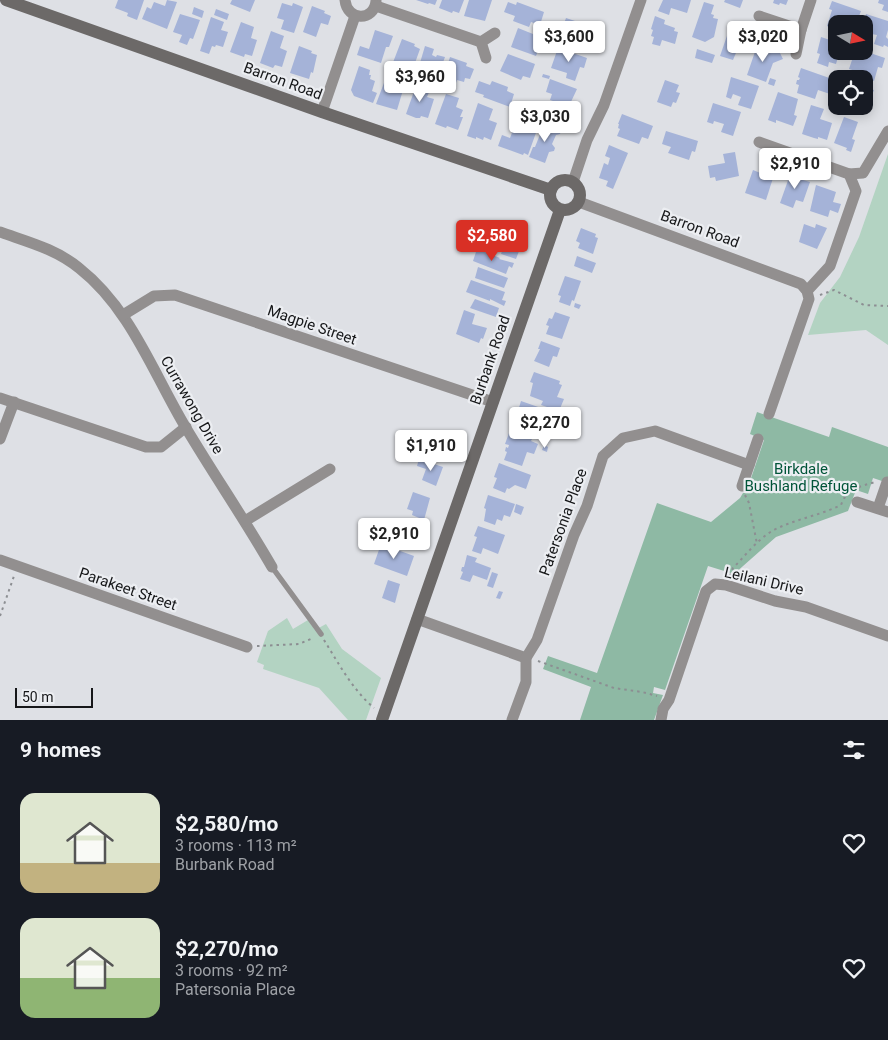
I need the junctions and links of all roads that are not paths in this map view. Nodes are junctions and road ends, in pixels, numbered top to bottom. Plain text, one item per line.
1 (345, 0) edge
2 (641, 0) edge
3 (811, 0) edge
4 (11, 1) edge
5 (376, 3) edge
6 (355, 16) junction
7 (759, 16) dead end
8 (801, 30) junction
9 (495, 33) dead end
10 (481, 42) junction
11 (796, 54) dead end
12 (486, 58) dead end
13 (322, 112) junction
14 (888, 131) edge
15 (759, 142) dead end
16 (849, 174) junction
17 (573, 182) junction
18 (551, 190) junction
19 (579, 202) junction
20 (560, 210) junction
21 (0, 232) edge
22 (808, 295) junction
23 (123, 315) junction
24 (0, 398) edge
25 (14, 402) junction
26 (493, 402) junction
27 (769, 414) dead end
28 (186, 427) junction
29 (0, 439) edge
30 (758, 439) dead end
31 (749, 466) junction
32 (330, 469) dead end
33 (887, 482) edge
34 (742, 486) road end
35 (857, 502) dead end
36 (883, 510) edge
37 (245, 520) junction
38 (0, 560) edge
39 (272, 568) joint
40 (417, 620) junction
41 (321, 634) road end
42 (888, 636) edge
43 (247, 647) road end
44 (526, 658) junction
45 (383, 718) edge
46 (512, 720) edge
47 (661, 720) edge

1 - 6 street
2 - 17 street
3 - 8 street
4 - 13 street, Barron Road
5 - 6 street
5 - 10 street
6 - 13 street
7 - 8 street
8 - 11 street
9 - 10 street
10 - 12 street
13 - 18 street, Barron Road
14 - 16 street
15 - 16 street
16 - 22 street
17 - 18 street
17 - 19 street
18 - 20 street
19 - 20 street
19 - 22 street, Barron Road
20 - 26 street, Burbank Road
21 - 23 street, Currawong Drive
22 - 27 street
23 - 26 street, Magpie Street
23 - 28 street, Currawong Drive
24 - 25 street
25 - 28 street
25 - 29 street
26 - 40 street, Burbank Road
28 - 37 street, Currawong Drive
30 - 31 street
31 - 34 street
31 - 44 street, Patersonia Place
32 - 37 street
33 - 36 street
35 - 36 street
37 - 39 street, Currawong Drive
38 - 43 street, Parakeet Street
39 - 41 lane, Currawong Drive
40 - 44 street
40 - 45 street, Burbank Road
42 - 47 street, Leilani Drive
44 - 46 street, Patersonia Place

